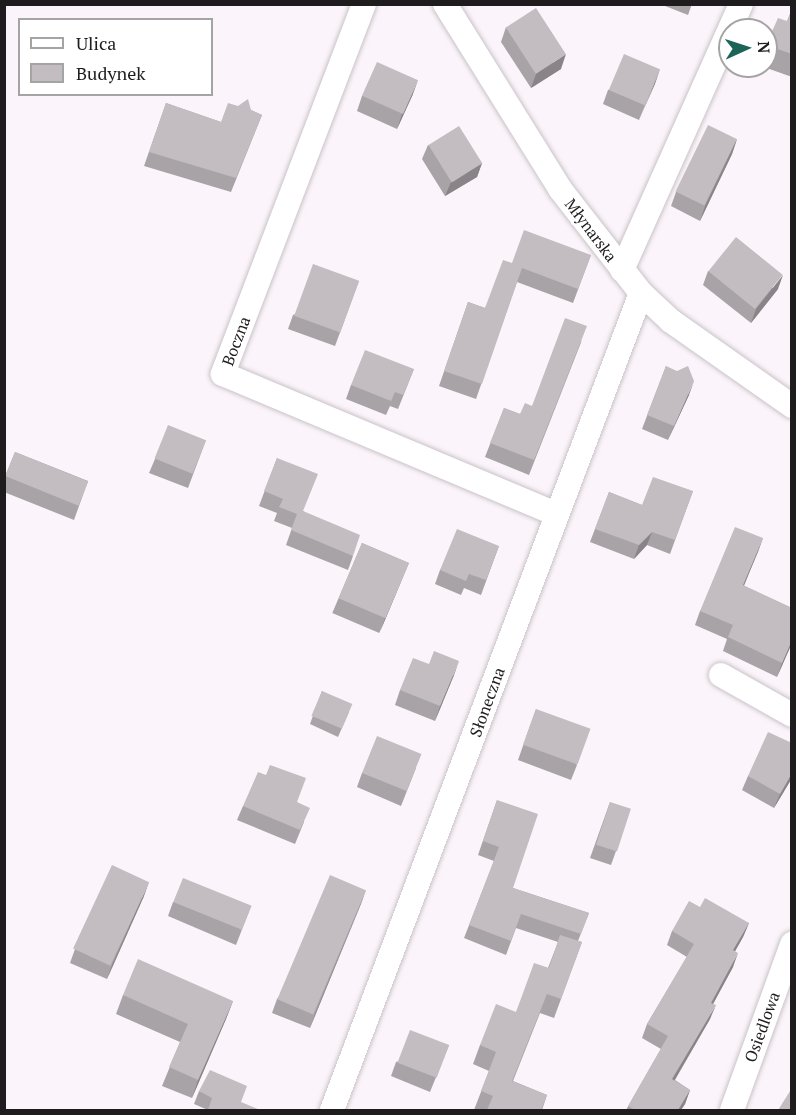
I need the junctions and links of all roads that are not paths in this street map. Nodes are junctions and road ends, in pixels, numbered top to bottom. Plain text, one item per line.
1 (364, 4) edge
2 (445, 4) edge
3 (741, 4) edge
4 (622, 270) junction
5 (641, 293) junction
6 (792, 406) edge
7 (556, 514) junction
8 (721, 675) dead end
9 (792, 715) edge
10 (792, 944) edge
11 (332, 1110) edge
12 (732, 1110) edge

1 - 7 street, Boczna
2 - 4 street, Młynarska
3 - 4 street
4 - 5 street, Młynarska
5 - 6 street, Młynarska
5 - 7 street, Słoneczna
7 - 11 street, Słoneczna
8 - 9 street
10 - 12 street, Osiedlowa

